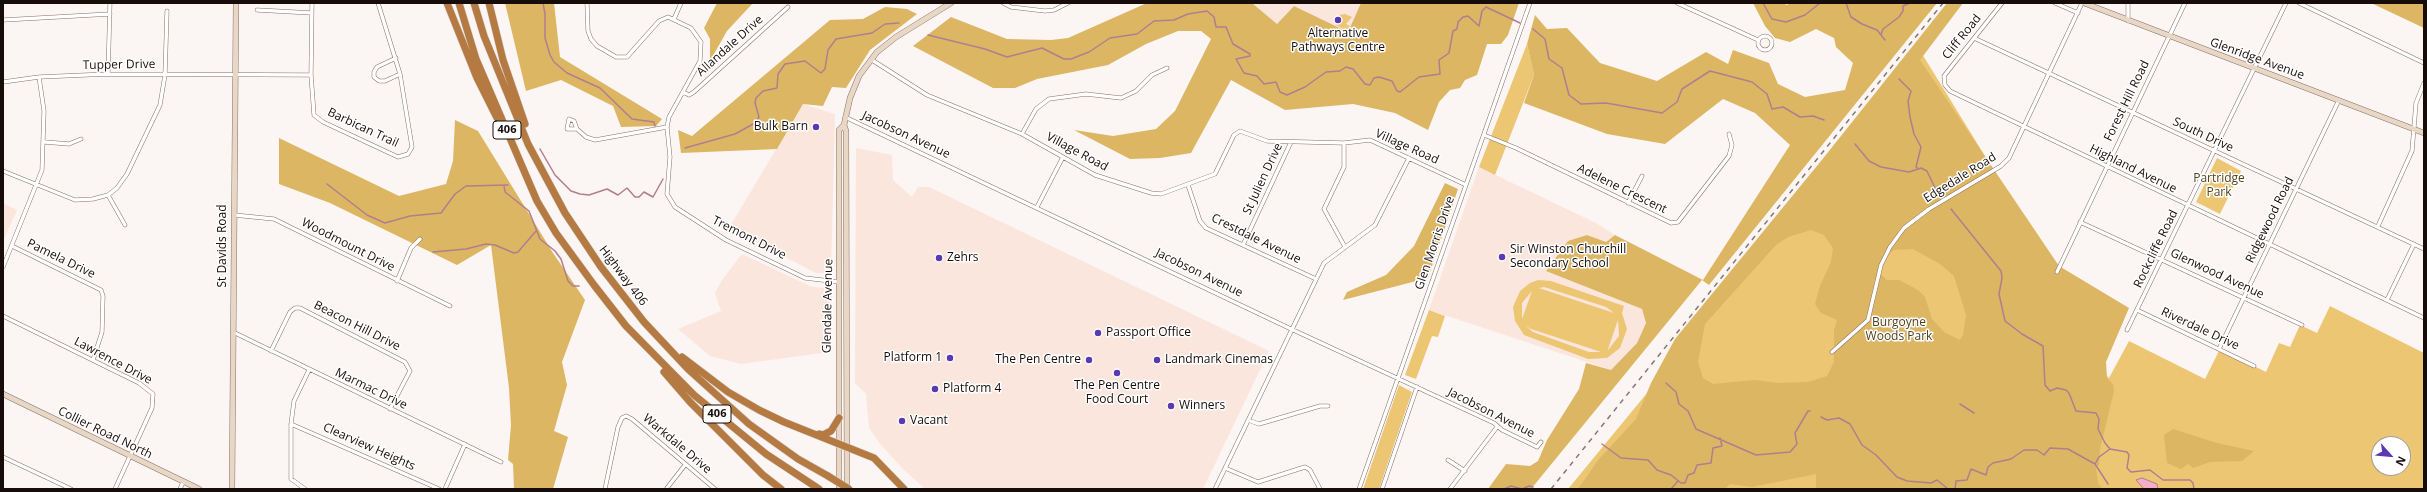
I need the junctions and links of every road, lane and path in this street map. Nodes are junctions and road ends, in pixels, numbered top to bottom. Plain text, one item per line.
1 (110, 3) edge
2 (236, 3) edge
3 (312, 3) edge
4 (378, 3) edge
5 (447, 3) edge
6 (459, 3) edge
7 (474, 3) edge
8 (489, 3) edge
9 (587, 3) edge
10 (681, 3) edge
11 (951, 3) edge
12 (1003, 3) edge
13 (1068, 3) edge
14 (1530, 3) edge
15 (1677, 3) edge
16 (2002, 3) edge
17 (2054, 3) edge
18 (2083, 3) edge
19 (2128, 3) edge
20 (2185, 3) edge
21 (2286, 3) edge
22 (2299, 3) edge
23 (788, 6) dead end
24 (257, 10) dead end
25 (167, 11) dead end
26 (312, 13) junction
27 (2078, 13) junction
28 (110, 14) junction
29 (674, 18) junction
30 (3, 20) edge
31 (2128, 21) junction
32 (2169, 37) junction
33 (1974, 38) junction
34 (1758, 40) junction
35 (396, 58) junction
36 (872, 60) junction
37 (2424, 62) edge
38 (1167, 68) dead end
39 (2254, 69) junction
40 (108, 74) junction
41 (400, 74) junction
42 (2049, 74) junction
43 (165, 75) junction
44 (311, 75) junction
45 (236, 76) junction
46 (39, 77) junction
47 (3, 82) edge
48 (2424, 84) edge
49 (1945, 86) joint
50 (683, 92) junction
51 (2339, 100) junction
52 (2132, 112) junction
53 (845, 117) junction
54 (844, 125) junction
55 (667, 127) junction
56 (2024, 127) junction
57 (577, 129) dead end
58 (2414, 129) junction
59 (2424, 132) edge
60 (1022, 134) junction
61 (1729, 134) dead end
62 (1484, 135) junction
63 (81, 139) dead end
64 (45, 142) junction
65 (1291, 142) junction
66 (1344, 143) junction
67 (2215, 151) junction
68 (1063, 157) junction
69 (1408, 158) junction
70 (2106, 168) junction
71 (544, 170) junction
72 (3, 171) edge
73 (1642, 176) dead end
74 (1188, 185) junction
75 (1466, 185) junction
76 (37, 186) junction
77 (2295, 190) junction
78 (108, 195) junction
79 (537, 201) junction
80 (1628, 203) junction
81 (1037, 207) junction
82 (2188, 207) junction
83 (234, 215) junction
84 (2080, 222) junction
85 (125, 225) dead end
86 (2378, 226) junction
87 (420, 239) dead end
88 (2414, 244) junction
89 (1243, 245) junction
90 (2269, 245) junction
91 (12, 246) junction
92 (1345, 246) junction
93 (2424, 249) edge
94 (2162, 260) junction
95 (3, 267) edge
96 (2057, 272) dead end
97 (397, 280) junction
98 (1316, 280) junction
99 (838, 282) junction
100 (847, 284) junction
101 (2244, 298) junction
102 (2387, 300) junction
103 (450, 306) dead end
104 (2137, 310) junction
105 (3, 316) edge
106 (2424, 318) edge
107 (644, 322) junction
108 (2302, 325) dead end
109 (626, 326) junction
110 (1291, 329) junction
111 (2127, 330) dead end
112 (233, 332) junction
113 (2219, 349) junction
114 (271, 351) junction
115 (1832, 352) dead end
116 (93, 360) junction
117 (2254, 366) dead end
118 (309, 370) junction
119 (1398, 378) junction
120 (1417, 387) junction
121 (3, 394) edge
122 (1328, 406) dead end
123 (390, 409) junction
124 (839, 418) junction
125 (1248, 420) junction
126 (291, 424) junction
127 (1497, 427) junction
128 (815, 434) junction
129 (1541, 442) dead end
130 (839, 443) junction
131 (465, 444) junction
132 (847, 446) junction
133 (3, 456) edge
134 (130, 456) junction
135 (1448, 460) dead end
136 (502, 462) dead end
137 (685, 465) junction
138 (1225, 468) junction
139 (1465, 471) junction
140 (183, 482) junction
141 (189, 487) edge
142 (667, 488) edge
143 (71, 489) edge
144 (115, 489) edge
145 (180, 489) edge
146 (199, 489) edge
147 (232, 489) edge
148 (305, 489) edge
149 (439, 489) edge
150 (445, 489) edge
151 (605, 489) edge
152 (715, 489) edge
153 (781, 489) edge
154 (819, 489) edge
155 (839, 489) edge
156 (848, 489) edge
157 (904, 489) edge
158 (1215, 489) edge
159 (1320, 489) edge
160 (1359, 489) edge
161 (1382, 489) edge
162 (1450, 489) edge

1 - 28 street
2 - 45 main road, St Davids Road
3 - 26 street, Barbican Trail
4 - 35 street, Barbican Trail
5 - 79 highway
6 - 79 highway, 406
7 - 71 highway, Highway 406 / 406
8 - 71 highway
9 - 29 street
10 - 29 street
11 - 36 main road, Glendale Avenue
12 - 13 street
14 - 62 street, Glen Morris Drive
15 - 34 street
16 - 33 street, Cliff Road
17 - 27 street
18 - 27 street, Edgedale Road
18 - 31 main road, Glenridge Avenue
19 - 31 street
20 - 32 street, Forest Hill Road
21 - 39 street, Rockcliffe Road
22 - 37 street
23 - 50 street, Allandale Drive
24 - 26 street
25 - 43 street
26 - 44 street, Barbican Trail
27 - 42 street, Edgedale Road
28 - 30 street
28 - 40 street
29 - 50 street, Tremont Drive
31 - 32 main road, Glenridge Avenue
32 - 39 main road, Glenridge Avenue
32 - 52 street, Forest Hill Road
33 - 42 street, South Drive
33 - 49 street, Cliff Road
34 - 34 street
35 - 41 street, Barbican Trail
35 - 41 street
36 - 53 main road, Glendale Avenue
36 - 60 street, Village Road
38 - 60 street
39 - 51 main road, Glenridge Avenue
39 - 67 street, Rockcliffe Road
40 - 43 street, Tupper Drive
40 - 46 street, Tupper Drive
41 - 44 street, Barbican Trail
42 - 52 street, South Drive
42 - 56 street, Edgedale Road
43 - 45 street, Tupper Drive
43 - 78 street
44 - 45 street, Tupper Drive
45 - 83 main road, St Davids Road
46 - 47 street, Tupper Drive
46 - 64 street
48 - 58 street
49 - 56 street, Highland Avenue
50 - 55 street, Tremont Drive
51 - 58 main road, Glenridge Avenue
51 - 77 street, Ridgewood Road
52 - 67 street, South Drive
52 - 70 street, Forest Hill Road
53 - 54 main road, Glendale Avenue
53 - 81 street, Jacobson Avenue
54 - 99 main road, Glendale Avenue
54 - 100 main road, Glendale Avenue
55 - 57 street
55 - 99 street, Tremont Drive
56 - 70 street, Highland Avenue
56 - 115 street, Edgedale Road
58 - 59 main road, Glenridge Avenue
58 - 86 street
60 - 68 street, Village Road
61 - 80 street, Adelene Crescent
62 - 75 street, Glen Morris Drive
62 - 80 street, Adelene Crescent
63 - 64 street
64 - 76 street
65 - 66 street, Village Road
65 - 74 street, Village Road
65 - 89 street, St Julien Drive
66 - 69 street, Village Road
66 - 92 street
67 - 77 street, South Drive
67 - 82 street, Rockcliffe Road
68 - 74 street, Village Road
68 - 81 street
69 - 75 street, Village Road
69 - 92 street
70 - 82 street, Highland Avenue
70 - 84 street, Forest Hill Road
71 - 107 highway, Highway 406 / 406
72 - 76 street
73 - 80 street
74 - 89 street, Crestdale Avenue
75 - 119 street, Glen Morris Drive
76 - 78 street
76 - 91 street
77 - 86 street, South Drive
77 - 90 street, Ridgewood Road
78 - 85 street
79 - 109 highway, 406
81 - 110 street, Jacobson Avenue
82 - 90 street, Highland Avenue
82 - 94 street, Rockcliffe Road
83 - 97 street, Woodmount Drive
83 - 112 main road, St Davids Road
84 - 94 street, Glenwood Avenue
84 - 96 street, Forest Hill Road
86 - 88 street, South Drive
87 - 97 street
88 - 93 street, South Drive
88 - 102 street
89 - 98 street, Crestdale Avenue
90 - 101 street, Ridgewood Road
90 - 102 street, Highland Avenue
91 - 95 street
91 - 116 street, Pamela Drive
92 - 98 street
94 - 101 street, Glenwood Avenue
94 - 104 street, Rockcliffe Road
97 - 103 street, Woodmount Drive
98 - 110 street
99 - 100 main road
99 - 124 main road, Glendale Avenue
100 - 132 main road, Glendale Avenue
101 - 108 street, Glenwood Avenue
101 - 113 street, Ridgewood Road
102 - 106 street, Highland Avenue
104 - 111 street, Rockcliffe Road
104 - 113 street, Riverdale Drive
105 - 116 street, Lawrence Drive
107 - 128 highway
107 - 156 highway, Highway 406 / 406, bridge
109 - 153 highway
109 - 154 highway, 406
110 - 119 street, Jacobson Avenue
110 - 125 street
112 - 114 street, Marmac Drive
112 - 147 main road, St Davids Road
113 - 117 street, Riverdale Drive
114 - 118 street, Marmac Drive
114 - 123 street, Beacon Hill Drive
116 - 134 street, Lawrence Drive
118 - 123 street, Marmac Drive
118 - 126 street
119 - 120 street, Jacobson Avenue
119 - 160 street, Glen Morris Drive
120 - 127 street, Jacobson Avenue
120 - 161 street
121 - 134 main road, Collier Road North
122 - 125 street
123 - 131 street, Marmac Drive
124 - 128 highway
124 - 130 main road, Glendale Avenue
125 - 138 street
126 - 148 street
126 - 149 street, Clearview Heights
127 - 129 street, Jacobson Avenue
127 - 139 street
128 - 130 highway
130 - 132 highway
130 - 155 main road, Glendale Avenue
131 - 136 street, Marmac Drive
131 - 150 street
132 - 156 main road, Glendale Avenue
132 - 157 highway
133 - 143 street
134 - 140 main road, Collier Road North
134 - 144 street
135 - 139 street
137 - 142 street
137 - 151 street, Warkdale Drive
137 - 152 street, Warkdale Drive
138 - 158 street
138 - 159 street
139 - 162 street
140 - 141 main road, Collier Road North
140 - 145 street
141 - 146 main road, Collier Road North

